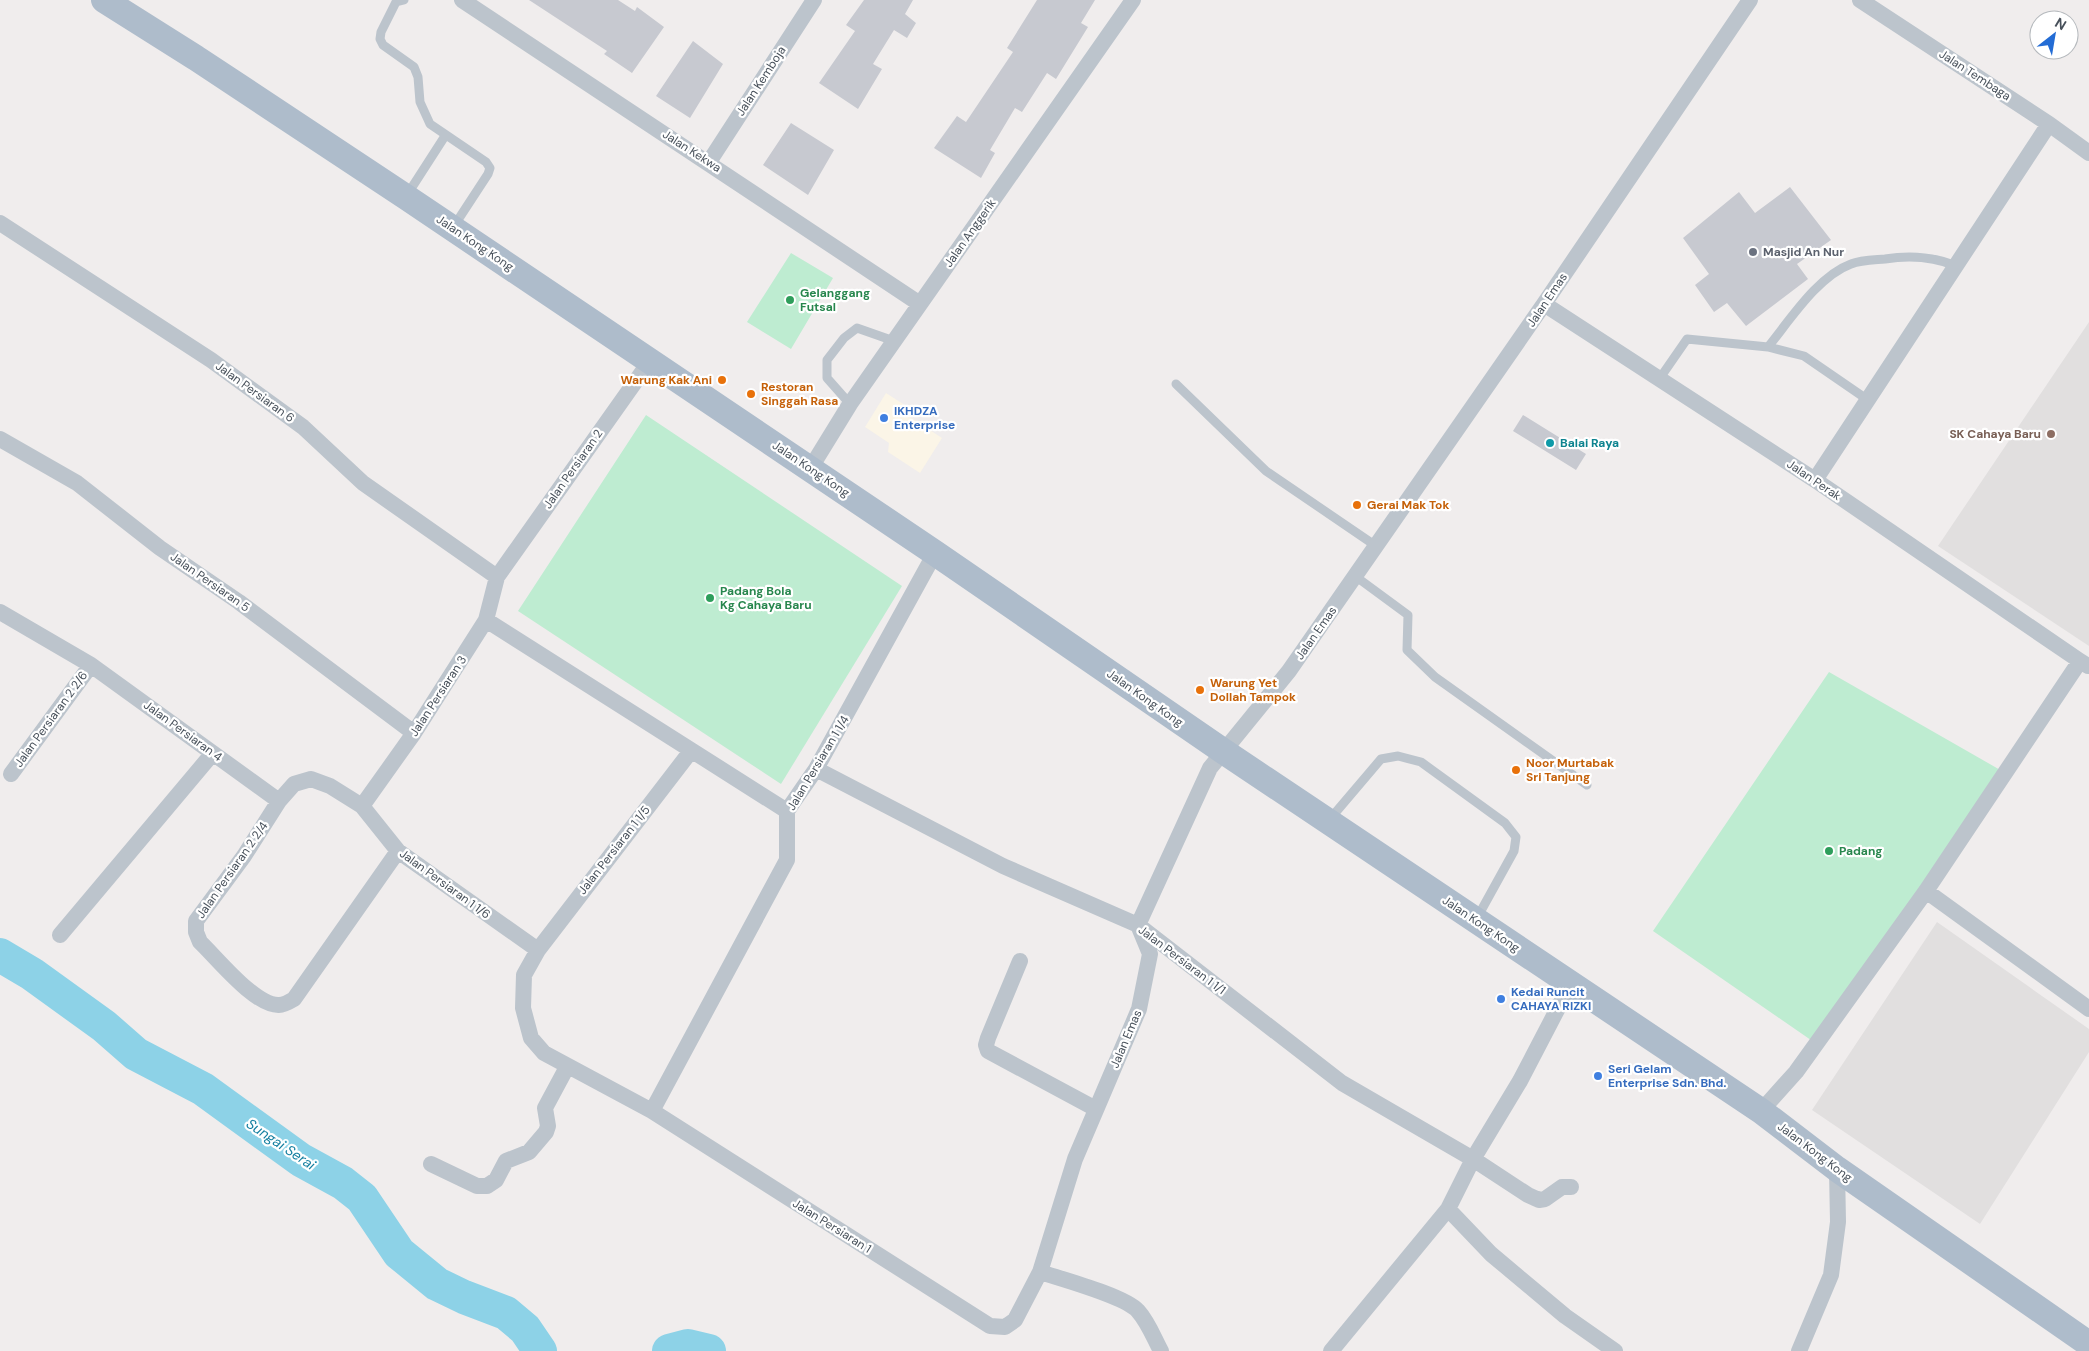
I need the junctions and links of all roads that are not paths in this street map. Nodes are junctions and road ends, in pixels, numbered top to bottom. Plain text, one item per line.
1 (104, 0) edge
2 (124, 0) edge
3 (404, 0) edge
4 (462, 0) edge
5 (814, 0) edge
6 (1133, 0) edge
7 (1750, 0) edge
8 (1860, 0) edge
9 (196, 58) junction
10 (2049, 124) junction
11 (445, 136) junction
12 (2089, 153) edge
13 (709, 162) junction
14 (406, 197) junction
15 (0, 223) edge
16 (452, 228) junction
17 (1956, 266) junction
18 (920, 304) junction
19 (1544, 304) junction
20 (894, 341) junction
21 (1768, 347) junction
22 (650, 361) junction
23 (1660, 378) junction
24 (1176, 384) dead end
25 (1868, 400) junction
26 (850, 404) junction
27 (0, 439) edge
28 (810, 469) junction
29 (1815, 480) junction
30 (1376, 546) junction
31 (935, 553) junction
32 (1355, 576) junction
33 (497, 578) junction
34 (0, 612) edge
35 (486, 620) junction
36 (2085, 664) edge
37 (91, 665) junction
38 (414, 734) junction
39 (691, 751) junction
40 (1223, 752) junction
41 (213, 753) junction
42 (816, 769) junction
43 (11, 774) dead end
44 (1587, 785) dead end
45 (279, 801) junction
46 (362, 806) junction
47 (787, 811) junction
48 (1328, 821) junction
49 (398, 851) junction
50 (1926, 891) junction
51 (1476, 920) junction
52 (1138, 925) junction
53 (60, 935) dead end
54 (538, 950) junction
55 (1020, 961) dead end
56 (1570, 985) junction
57 (2089, 1009) edge
58 (567, 1066) junction
59 (1096, 1109) junction
60 (652, 1111) junction
61 (1760, 1111) junction
62 (1473, 1159) junction
63 (431, 1164) dead end
64 (1837, 1169) junction
65 (1571, 1187) dead end
66 (1448, 1209) junction
67 (1040, 1272) junction
68 (1015, 1320) joint
69 (2089, 1344) edge
70 (1161, 1351) edge
71 (1331, 1351) edge
72 (1615, 1351) edge
73 (1799, 1351) edge

1 - 9 main road, Jalan Kong Kong
2 - 9 main road, Jalan Kong Kong
3 - 11 lane
4 - 13 street, Jalan Kekwa
5 - 13 street, Jalan Kemboja
6 - 18 street, Jalan Anggerik
7 - 19 street, Jalan Emas
8 - 10 street, Jalan Tembaga
9 - 14 main road, Jalan Kong Kong
10 - 12 street, Jalan Tembaga
10 - 17 street
11 - 14 lane
11 - 16 lane
13 - 18 street, Jalan Kekwa
14 - 16 main road, Jalan Kong Kong
15 - 33 street, Jalan Persiaran 6
16 - 22 main road, Jalan Kong Kong
17 - 21 lane
17 - 25 street
18 - 20 street, Jalan Anggerik
19 - 23 street, Jalan Perak
19 - 30 street, Jalan Emas
20 - 26 street, Jalan Anggerik
20 - 26 lane
21 - 23 lane
21 - 25 lane
22 - 28 main road, Jalan Kong Kong
22 - 33 street, Jalan Persiaran 2
23 - 29 street, Jalan Perak
24 - 30 lane
25 - 29 street
26 - 28 street, Jalan Anggerik
27 - 38 street, Jalan Persiaran 5
28 - 31 main road, Jalan Kong Kong
29 - 36 street, Jalan Perak
30 - 32 street, Jalan Emas
31 - 40 main road, Jalan Kong Kong
31 - 42 street, Jalan Persiaran 1 1/4
32 - 40 street, Jalan Emas
32 - 44 lane
33 - 35 street, Jalan Persiaran 3
34 - 37 street, Jalan Persiaran 4
35 - 38 street, Jalan Persiaran 3
35 - 39 street
36 - 50 street
37 - 41 street, Jalan Persiaran 4
37 - 43 street, Jalan Persiaran 2 2/6
38 - 46 street, Jalan Persiaran 3
39 - 47 street
39 - 54 street, Jalan Persiaran 1 1/5
40 - 48 main road, Jalan Kong Kong
40 - 52 street, Jalan Emas
41 - 45 street, Jalan Persiaran 4
41 - 53 street
42 - 47 street, Jalan Persiaran 1 1/4
42 - 52 street, Jalan Persiaran 1 1/1
45 - 46 street
45 - 49 street, Jalan Persiaran 2 2/4
46 - 49 street, Jalan Persiaran 1 1/6
47 - 60 street, Jalan Persiaran 1 1/4
48 - 51 main road, Jalan Kong Kong
48 - 51 lane
49 - 54 street, Jalan Persiaran 1 1/6
50 - 57 street
50 - 61 street
51 - 56 main road, Jalan Kong Kong
52 - 59 street, Jalan Emas
52 - 62 street, Jalan Persiaran 1 1/1
54 - 58 street, Jalan Persiaran 1 1/5
55 - 59 street
56 - 61 main road, Jalan Kong Kong
56 - 62 street
58 - 60 street, Jalan Persiaran 1
58 - 63 street
59 - 67 street, Jalan Emas
60 - 68 street, Jalan Persiaran 1
61 - 64 main road, Jalan Kong Kong
62 - 65 street, Jalan Persiaran 1 1/1
62 - 66 street
64 - 69 main road, Jalan Kong Kong
64 - 73 street
66 - 71 street
66 - 72 street
67 - 68 street, Jalan Emas
67 - 70 street

